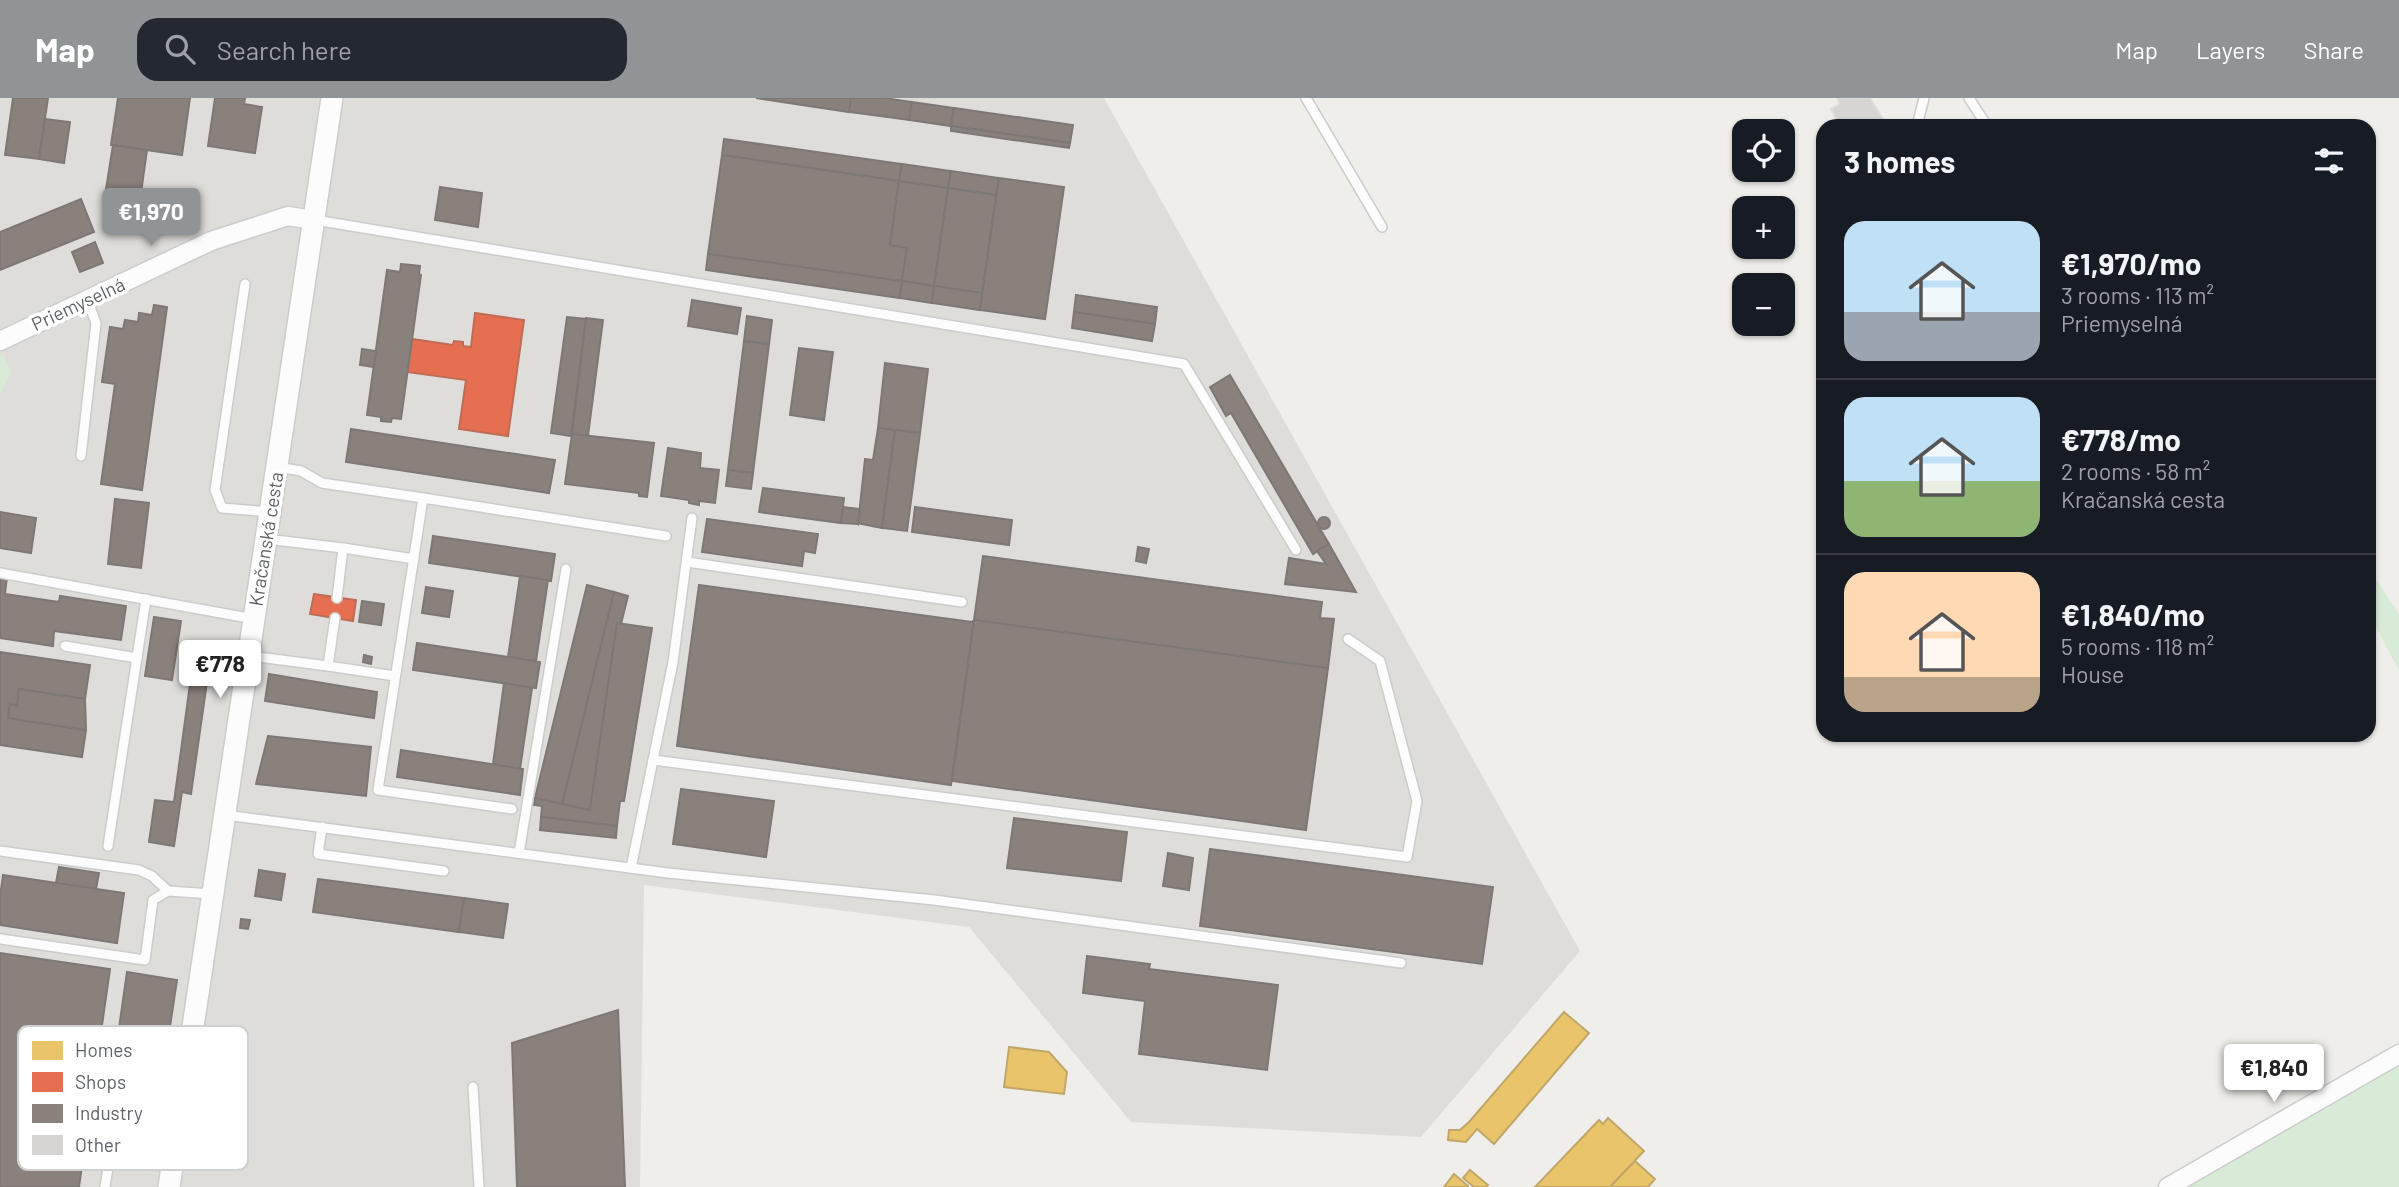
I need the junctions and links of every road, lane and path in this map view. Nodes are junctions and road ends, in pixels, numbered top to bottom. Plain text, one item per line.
1 (331, 98) edge
2 (1306, 98) edge
3 (1924, 98) edge
4 (1969, 98) edge
5 (1919, 119) edge
6 (1982, 119) edge
7 (313, 220) junction
8 (1382, 227) dead end
9 (245, 284) dead end
10 (87, 299) junction
11 (0, 341) edge
12 (80, 456) dead end
13 (276, 467) junction
14 (423, 498) junction
15 (270, 512) junction
16 (692, 518) dead end
17 (666, 536) dead end
18 (266, 539) junction
19 (343, 548) junction
20 (1296, 550) dead end
21 (414, 559) junction
22 (687, 562) junction
23 (566, 569) dead end
24 (0, 573) edge
25 (337, 598) dead end
26 (146, 599) junction
27 (962, 602) dead end
28 (335, 618) dead end
29 (254, 619) junction
30 (1348, 639) dead end
31 (65, 646) dead end
32 (248, 656) junction
33 (137, 658) junction
34 (328, 666) junction
35 (396, 676) junction
36 (653, 760) junction
37 (512, 810) dead end
38 (224, 814) junction
39 (322, 827) junction
40 (107, 846) dead end
41 (0, 851) edge
42 (519, 853) junction
43 (631, 868) junction
44 (444, 871) dead end
45 (168, 891) junction
46 (212, 894) junction
47 (1, 939) edge
48 (1401, 963) dead end
49 (192, 1026) edge
50 (2399, 1054) edge
51 (473, 1087) dead end
52 (143, 1170) edge
53 (170, 1177) edge
54 (479, 1187) edge
55 (2168, 1187) edge

1 - 7 street, Kračanská cesta
2 - 8 lane
3 - 5 lane
4 - 6 lane
7 - 10 street, Priemyselná
7 - 13 street, Kračanská cesta
7 - 20 lane
9 - 15 lane
10 - 11 street, Priemyselná
10 - 12 lane
13 - 14 lane
13 - 15 street, Kračanská cesta
14 - 17 lane
14 - 21 lane
15 - 18 street, Kračanská cesta
16 - 22 lane
18 - 19 lane
18 - 29 street, Kračanská cesta
19 - 21 lane
19 - 25 lane
21 - 35 lane
22 - 27 lane
22 - 36 lane
23 - 42 lane
24 - 26 lane
26 - 29 lane
26 - 33 lane
28 - 34 lane
29 - 32 street, Kračanská cesta
30 - 36 lane
31 - 33 lane
32 - 34 lane
32 - 38 street, Kračanská cesta
33 - 40 lane
34 - 35 lane
35 - 37 lane
36 - 43 lane
38 - 39 lane
38 - 46 street, Kračanská cesta
39 - 42 lane
39 - 44 lane
41 - 45 lane
42 - 43 lane
43 - 48 lane
45 - 46 lane
45 - 47 lane
46 - 49 street, Kračanská cesta
50 - 55 street
51 - 54 lane
52 - 53 lane

